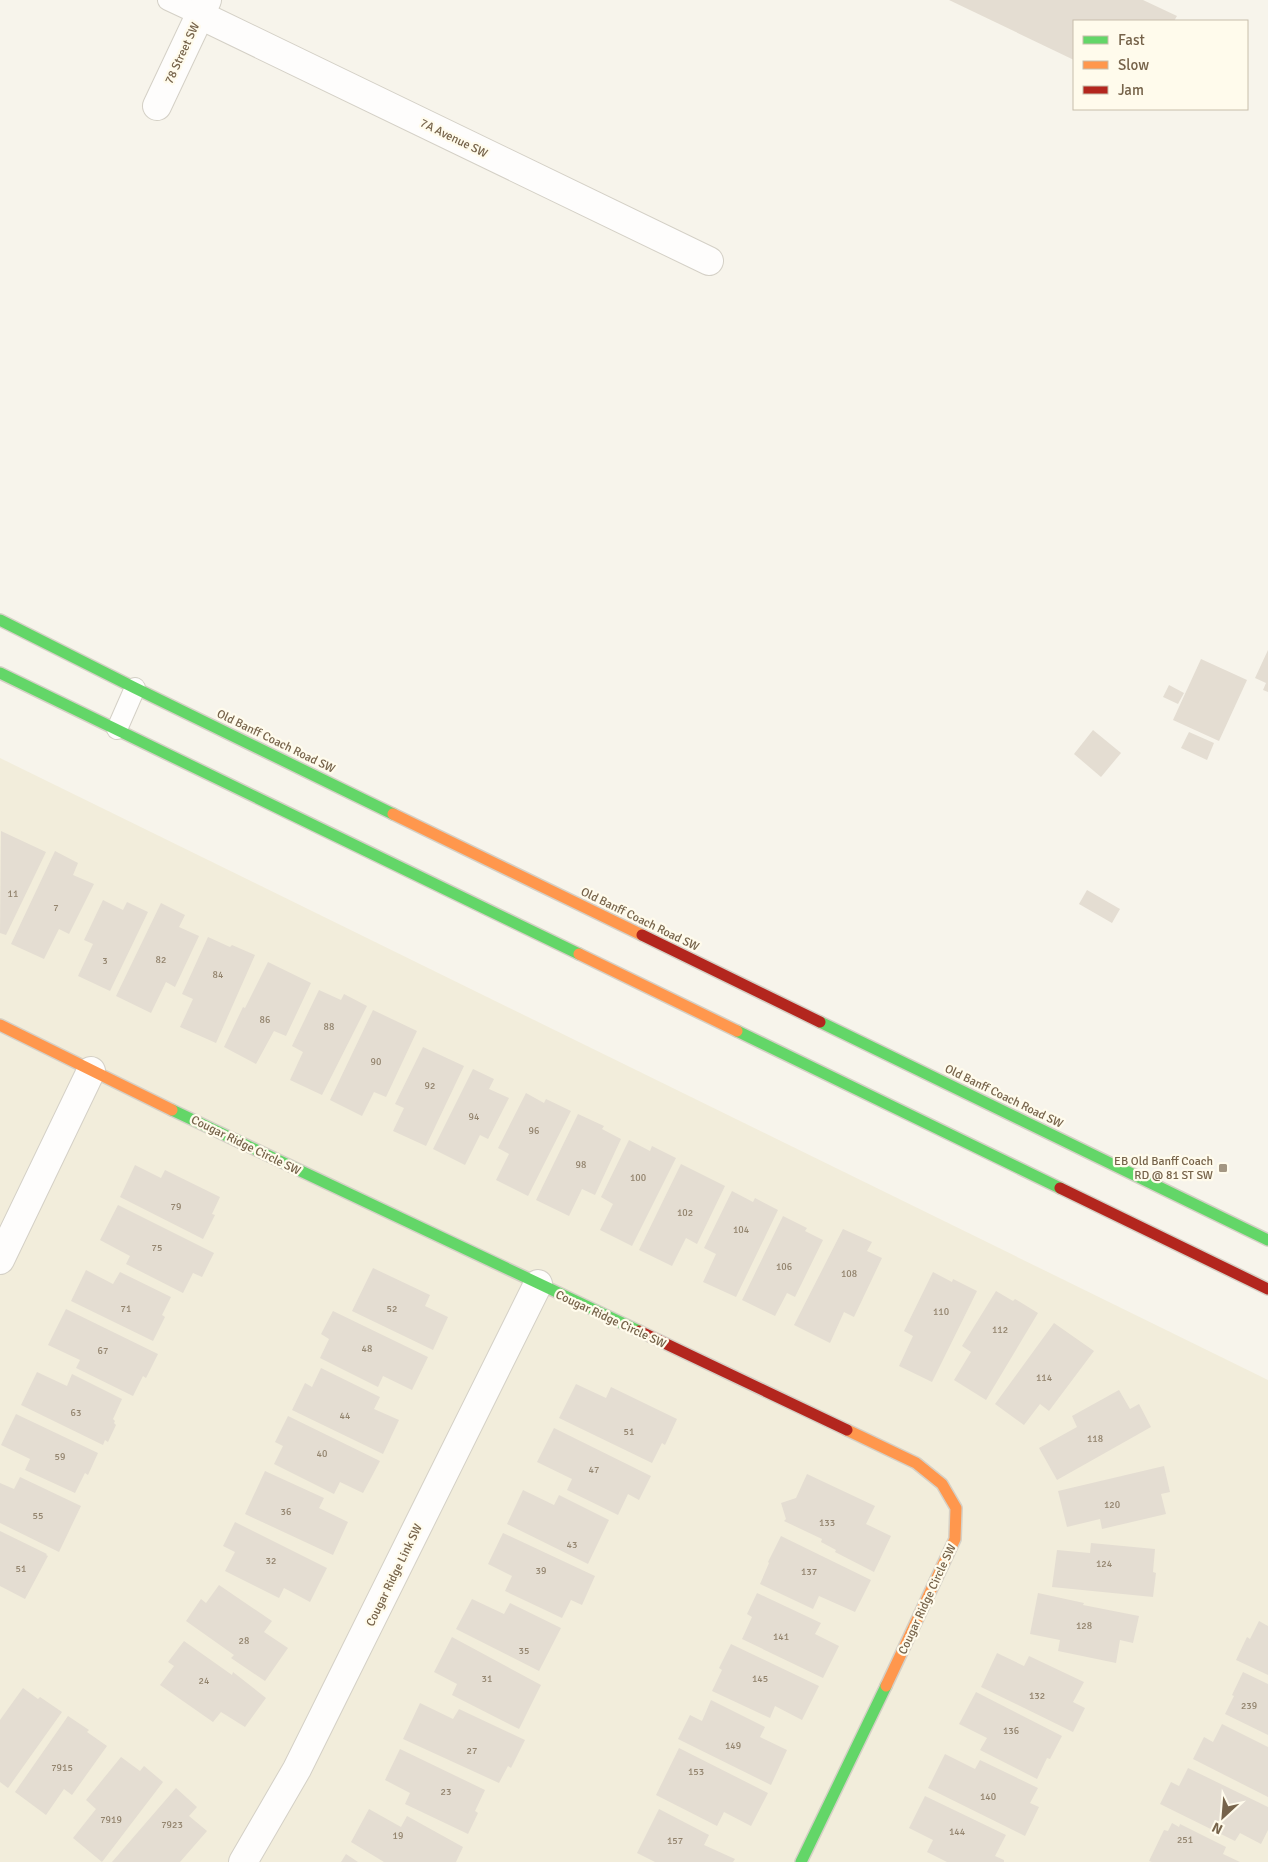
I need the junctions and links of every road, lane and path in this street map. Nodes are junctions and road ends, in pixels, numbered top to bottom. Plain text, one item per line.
1 (168, 0) edge
2 (204, 8) edge
3 (157, 106) dead end
4 (709, 261) dead end
5 (0, 620) edge
6 (0, 673) edge
7 (135, 688) junction
8 (116, 729) junction
9 (0, 1025) edge
10 (91, 1070) junction
11 (1268, 1240) edge
12 (0, 1260) edge
13 (538, 1284) junction
14 (1268, 1289) edge
15 (243, 1862) edge
16 (801, 1862) edge

1 - 2 lane
2 - 3 street, 78 Street SW
2 - 4 street, 7A Avenue SW
5 - 7 main road, Old Banff Coach Road SW
6 - 8 main road
7 - 8 lane
7 - 11 main road, Old Banff Coach Road SW
8 - 14 main road
9 - 10 main road, Cougar Ridge Circle SW
10 - 12 street
10 - 13 main road, Cougar Ridge Circle SW
13 - 15 street, Cougar Ridge Link SW
13 - 16 main road, Cougar Ridge Circle SW

